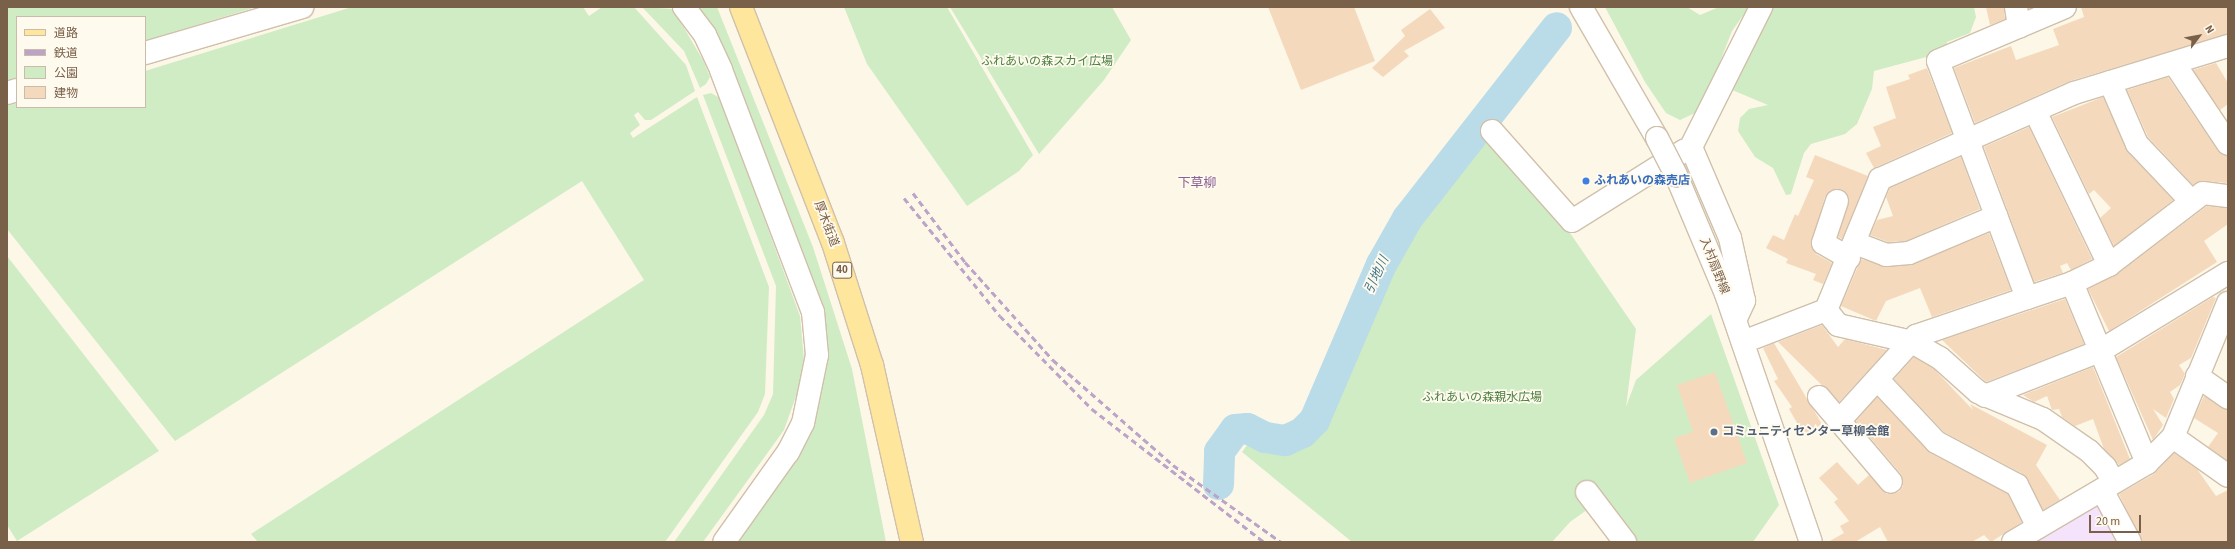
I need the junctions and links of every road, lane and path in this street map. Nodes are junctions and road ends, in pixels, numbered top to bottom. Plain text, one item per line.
1 (302, 7) edge
2 (684, 7) edge
3 (741, 7) edge
4 (1761, 7) edge
5 (2065, 7) edge
6 (1584, 12) edge
7 (2018, 17) edge
8 (2228, 46) edge
9 (146, 53) edge
10 (2174, 63) junction
11 (2110, 82) junction
12 (2035, 111) junction
13 (1492, 131) dead end
14 (1969, 140) junction
15 (2228, 144) edge
16 (1691, 147) junction
17 (2228, 196) edge
18 (1837, 201) dead end
19 (2191, 201) junction
20 (1997, 216) junction
21 (1852, 250) junction
22 (2110, 265) junction
23 (2228, 273) edge
24 (2072, 283) junction
25 (2027, 298) junction
26 (2228, 302) edge
27 (1826, 310) junction
28 (1735, 319) junction
29 (1743, 342) junction
30 (1912, 342) junction
31 (2100, 351) junction
32 (2197, 376) junction
33 (1878, 380) junction
34 (1985, 396) junction
35 (1819, 397) dead end
36 (2228, 398) edge
37 (1839, 421) junction
38 (2173, 437) junction
39 (2146, 463) junction
40 (2228, 476) edge
41 (1890, 482) dead end
42 (2108, 486) junction
43 (1587, 492) dead end
44 (2038, 527) junction
45 (724, 542) edge
46 (912, 542) edge
47 (1625, 542) edge
48 (1811, 542) edge
49 (2014, 542) edge
50 (2130, 542) edge

1 - 9 street
2 - 45 street
3 - 46 main road, 厚木街道 / 40
4 - 16 street
5 - 7 street
6 - 28 street, 入村扇野線, bridge
7 - 14 street
8 - 10 street
10 - 11 street
10 - 15 street
11 - 12 street
11 - 19 street
12 - 14 street
12 - 22 street
13 - 16 street
14 - 20 street
14 - 21 street
16 - 28 street
17 - 19 street
18 - 21 street
19 - 22 street
20 - 21 street
20 - 25 street
21 - 27 street
22 - 24 street
23 - 31 street
24 - 25 street
24 - 31 street
25 - 30 street
26 - 32 street
27 - 29 street
27 - 30 street
28 - 29 street, 入村扇野線
29 - 48 street, 入村扇野線
30 - 33 street
30 - 34 street
31 - 34 street
31 - 39 street
32 - 36 street
32 - 38 street
33 - 37 street
33 - 44 street
34 - 42 street
35 - 37 street
37 - 41 street
38 - 39 street
38 - 40 street
39 - 42 street
42 - 44 street
42 - 50 street
43 - 47 street
44 - 49 street

